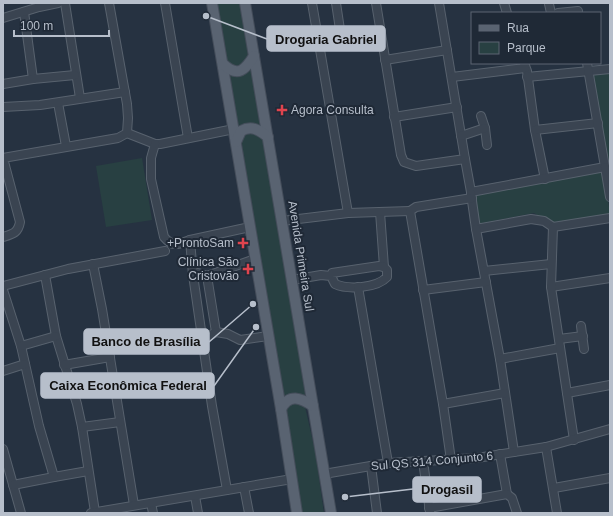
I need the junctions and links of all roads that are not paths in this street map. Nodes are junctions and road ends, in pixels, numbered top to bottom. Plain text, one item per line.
1 (58, 3) edge
2 (65, 3) edge
3 (109, 3) edge
4 (165, 3) edge
5 (212, 3) edge
6 (245, 3) edge
7 (312, 3) edge
8 (336, 3) edge
9 (376, 3) edge
10 (439, 3) edge
11 (549, 4) dead end
12 (39, 5) edge
13 (578, 9) edge
14 (24, 12) junction
15 (551, 12) edge
16 (563, 12) edge
17 (3, 18) edge
18 (381, 38) junction
19 (447, 50) junction
20 (254, 56) junction
21 (385, 60) junction
22 (223, 64) junction
23 (525, 66) edge
24 (588, 67) edge
25 (610, 69) edge
26 (75, 74) junction
27 (452, 77) junction
28 (528, 77) junction
29 (33, 79) junction
30 (3, 84) edge
31 (125, 92) junction
32 (80, 98) junction
33 (58, 103) junction
34 (3, 107) edge
35 (457, 107) junction
36 (481, 116) dead end
37 (394, 117) junction
38 (598, 123) junction
39 (485, 128) junction
40 (234, 129) junction
41 (535, 130) junction
42 (127, 132) junction
43 (218, 132) junction
44 (461, 136) junction
45 (268, 137) junction
46 (188, 138) junction
47 (236, 142) junction
48 (155, 144) junction
49 (487, 145) dead end
50 (66, 146) junction
51 (3, 158) edge
52 (465, 158) junction
53 (605, 167) junction
54 (545, 179) junction
55 (472, 195) junction
56 (610, 197) edge
57 (410, 211) junction
58 (380, 212) junction
59 (348, 213) junction
60 (610, 218) edge
61 (282, 221) junction
62 (250, 227) junction
63 (553, 227) junction
64 (476, 229) junction
65 (3, 237) edge
66 (190, 240) junction
67 (165, 252) dead end
68 (255, 259) junction
69 (94, 264) junction
70 (551, 264) junction
71 (384, 267) junction
72 (484, 271) junction
73 (193, 275) junction
74 (45, 276) junction
75 (207, 276) junction
76 (331, 276) junction
77 (610, 278) edge
78 (292, 280) junction
79 (486, 282) junction
80 (3, 286) edge
81 (358, 287) junction
82 (550, 287) junction
83 (3, 290) edge
84 (423, 290) junction
85 (581, 326) dead end
86 (216, 332) junction
87 (56, 336) junction
88 (268, 336) junction
89 (583, 336) junction
90 (202, 337) junction
91 (560, 344) junction
92 (21, 346) junction
93 (584, 349) dead end
94 (110, 357) junction
95 (500, 358) junction
96 (25, 364) junction
97 (64, 365) junction
98 (3, 371) edge
99 (610, 385) edge
100 (505, 393) junction
101 (567, 393) junction
102 (443, 404) junction
103 (313, 406) junction
104 (280, 409) junction
105 (120, 422) junction
106 (82, 427) junction
107 (610, 429) edge
108 (574, 440) junction
109 (546, 447) junction
110 (3, 449) edge
111 (514, 452) junction
112 (500, 454) junction
113 (451, 460) junction
114 (422, 461) junction
115 (388, 463) junction
116 (371, 466) junction
117 (88, 471) junction
118 (324, 474) junction
119 (54, 477) junction
120 (610, 478) edge
121 (292, 479) junction
122 (13, 485) junction
123 (244, 487) junction
124 (554, 488) junction
125 (226, 490) junction
126 (507, 494) junction
127 (195, 496) junction
128 (151, 503) junction
129 (134, 505) junction
130 (430, 510) edge
131 (114, 511) edge
132 (21, 513) edge
133 (93, 513) edge
134 (153, 513) edge
135 (198, 513) edge
136 (249, 513) edge
137 (297, 513) edge
138 (331, 513) edge
139 (376, 513) edge
140 (517, 513) edge
141 (557, 513) edge

1 - 12 street
2 - 26 street
3 - 31 street
4 - 46 street
5 - 22 main road
6 - 20 main road, Avenida Primeira Sul
7 - 59 street
8 - 18 street
9 - 18 street
10 - 19 street
11 - 15 street
12 - 14 street
13 - 16 street
14 - 17 street
14 - 29 street
18 - 21 street
19 - 21 street
19 - 27 street
20 - 22 main road
20 - 45 main road, Avenida Primeira Sul
21 - 37 street
22 - 40 main road
23 - 27 street
23 - 28 street
24 - 25 street
24 - 28 street
24 - 38 street
26 - 29 street
26 - 32 street
27 - 35 street
28 - 41 street
29 - 30 street
31 - 32 street
31 - 42 street
32 - 33 street
33 - 34 street
33 - 50 street
35 - 37 street
35 - 44 street
36 - 39 street
37 - 52 street
38 - 41 street
38 - 53 street
39 - 44 street
39 - 49 street
40 - 43 street
40 - 47 main road
41 - 54 street
42 - 48 street
42 - 50 street
43 - 46 street
43 - 47 street
44 - 52 street
45 - 47 main road
45 - 61 main road, Avenida Primeira Sul
46 - 48 street
47 - 62 main road
48 - 66 street
50 - 51 street
51 - 65 street
52 - 55 street
53 - 54 street
53 - 56 street
54 - 55 street
55 - 57 street
55 - 64 street
57 - 58 street
57 - 84 street
58 - 59 street
58 - 71 street
59 - 61 street
60 - 63 street
61 - 78 main road, Avenida Primeira Sul
62 - 66 street
62 - 68 main road
63 - 64 street
63 - 70 street
64 - 72 street
66 - 73 street
67 - 69 street
68 - 75 street
68 - 88 main road
69 - 74 street
69 - 94 street
70 - 72 street
70 - 82 street
71 - 76 street
71 - 81 street
72 - 79 street
73 - 75 street
73 - 90 street
74 - 80 street
74 - 87 street
75 - 86 street
76 - 78 street
76 - 81 street
77 - 82 street
78 - 103 main road, Avenida Primeira Sul
79 - 84 street
79 - 95 street
81 - 115 street
82 - 91 street
83 - 92 street
84 - 102 street
85 - 89 street
86 - 88 street
86 - 90 street
87 - 92 street
87 - 97 street
88 - 104 main road
89 - 91 street
89 - 93 street
90 - 125 street
91 - 95 street
91 - 101 street
92 - 96 street
94 - 97 street
94 - 105 street
95 - 100 street
96 - 98 street
96 - 119 street
97 - 106 street
99 - 101 street
100 - 102 street
100 - 111 street
101 - 108 street
102 - 113 street
103 - 104 main road
103 - 118 main road, Avenida Primeira Sul
104 - 121 main road
105 - 106 street
105 - 129 street
106 - 117 street
107 - 108 street, Sul QS 314 Conjunto 6
108 - 109 street, Sul QS 314 Conjunto 6
109 - 111 street, Sul QS 314 Conjunto 6
109 - 124 street
110 - 122 street
111 - 112 street, Sul QS 314 Conjunto 6
112 - 113 street, Sul QS 314 Conjunto 6
112 - 126 street
113 - 114 street, Sul QS 314 Conjunto 6
114 - 115 street, Sul QS 314 Conjunto 6
114 - 130 street
115 - 116 street, Sul QS 314 Conjunto 6
116 - 118 street, Sul QS 314 Conjunto 6
116 - 139 street
117 - 119 street
117 - 133 street
118 - 138 main road, Avenida Primeira Sul
119 - 122 street
120 - 124 street
121 - 123 street
121 - 137 main road
122 - 132 street
123 - 125 street
123 - 136 street
124 - 141 street
125 - 127 street
126 - 130 street
126 - 140 street
127 - 128 street
127 - 135 street
128 - 129 street
128 - 134 street
129 - 131 street
131 - 133 street

